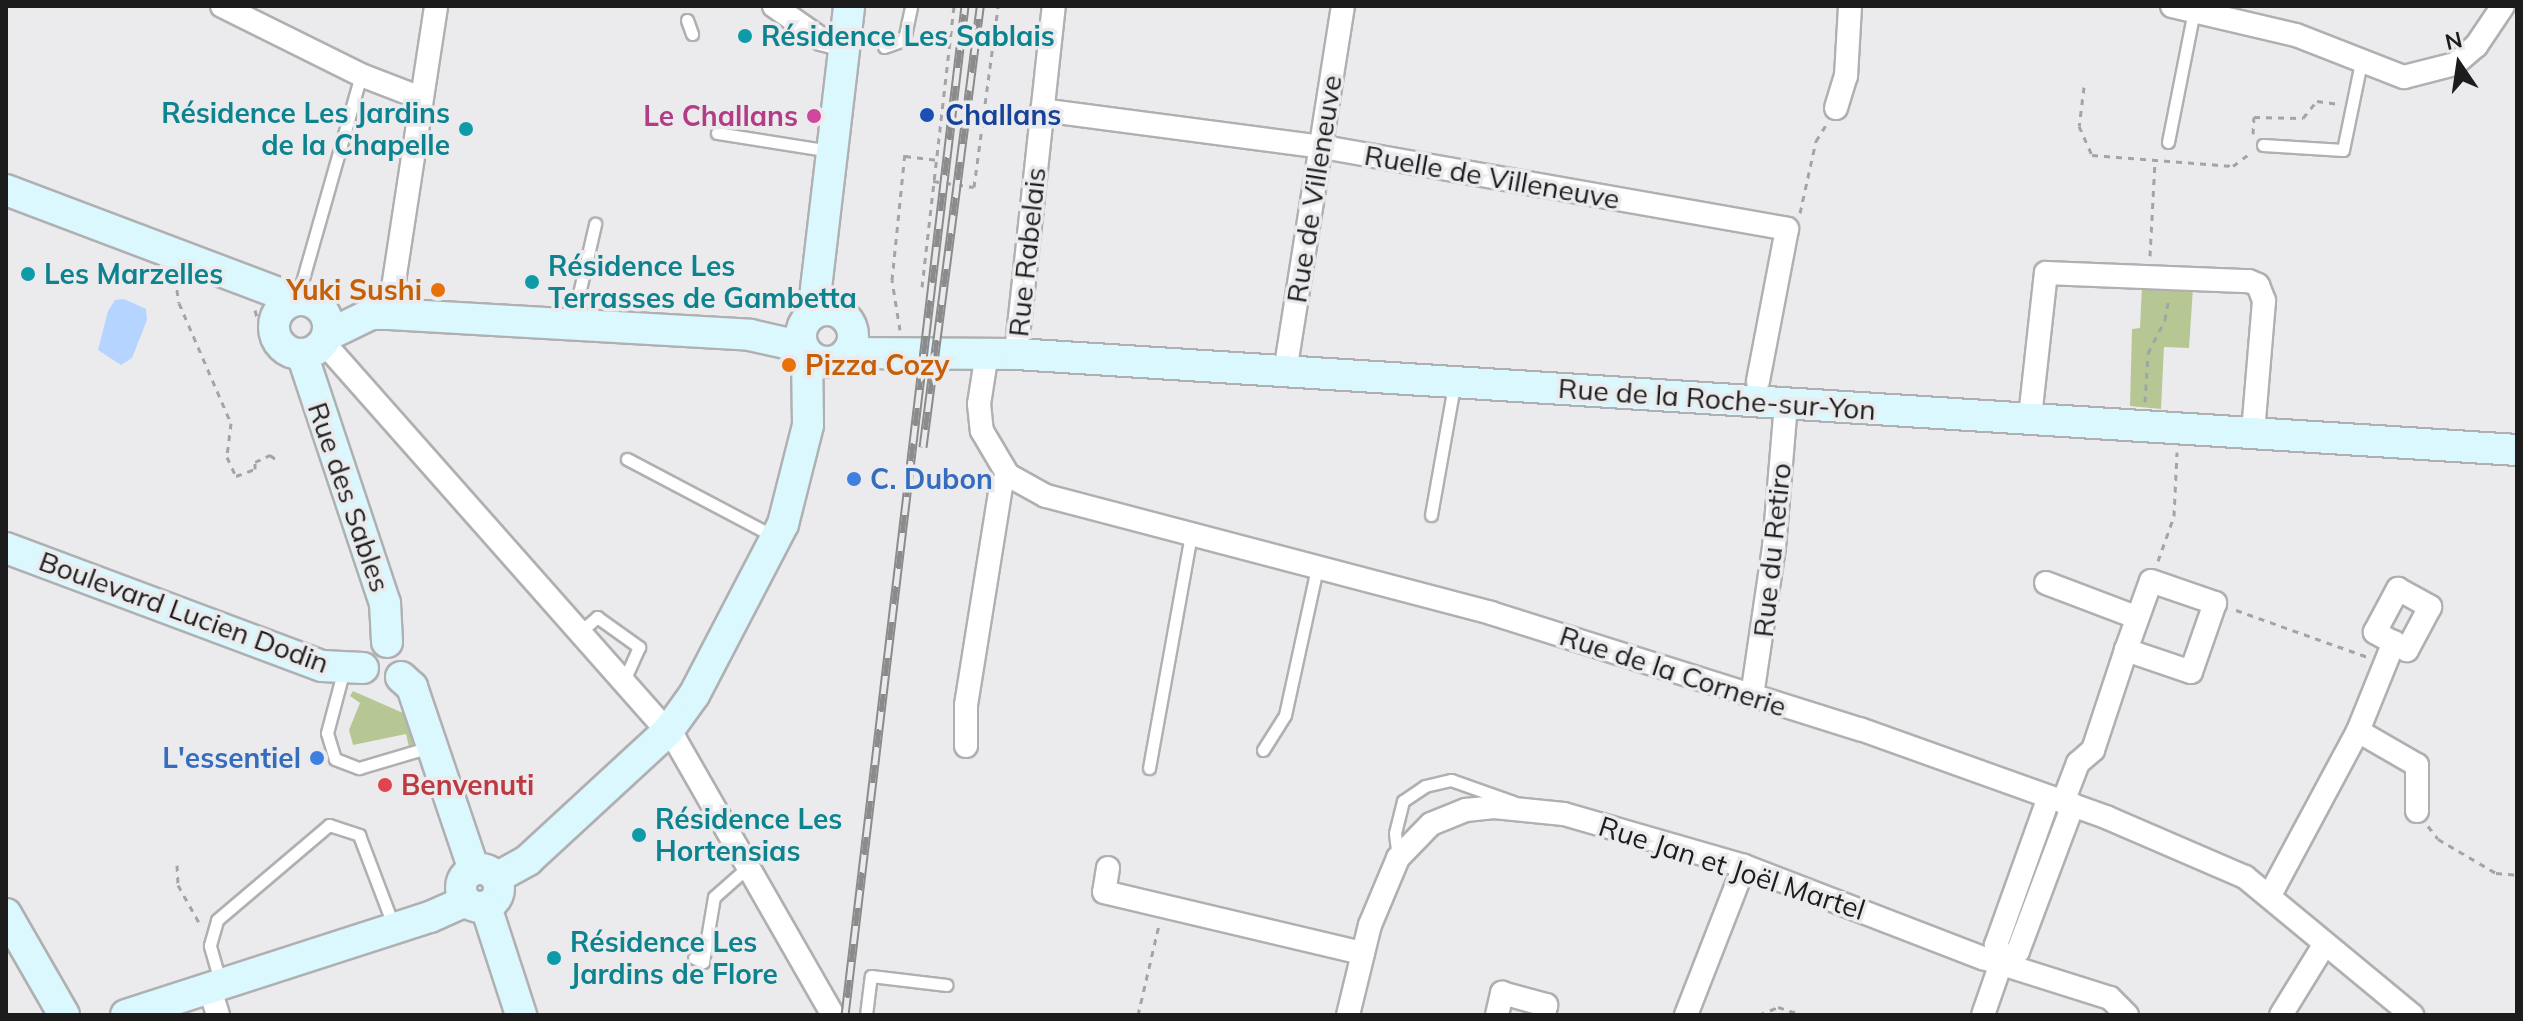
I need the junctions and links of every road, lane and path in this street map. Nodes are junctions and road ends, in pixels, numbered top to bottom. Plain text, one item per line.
1 (222, 6) edge
2 (436, 6) edge
3 (774, 6) edge
4 (849, 6) edge
5 (911, 6) edge
6 (954, 6) edge
7 (998, 6) edge
8 (1054, 6) edge
9 (1343, 6) edge
10 (1850, 6) edge
11 (2172, 6) edge
12 (2503, 6) edge
13 (2194, 11) junction
14 (687, 20) dead end
15 (692, 34) dead end
16 (844, 45) junction
17 (884, 47) dead end
18 (2361, 62) junction
19 (361, 75) junction
20 (2084, 87) dead end
21 (421, 98) junction
22 (2352, 107) junction
23 (1836, 108) joint
24 (1042, 110) junction
25 (717, 133) dead end
26 (2168, 142) dead end
27 (2263, 145) dead end
28 (1321, 146) junction
29 (831, 151) junction
30 (936, 160) junction
31 (2155, 160) junction
32 (933, 181) junction
33 (6, 190) edge
34 (595, 224) dead end
35 (821, 226) junction
36 (1787, 229) junction
37 (181, 259) junction
38 (2159, 276) junction
39 (260, 287) junction
40 (922, 287) dead end
41 (380, 314) junction
42 (810, 316) junction
43 (571, 325) junction
44 (307, 330) junction
45 (750, 335) junction
46 (844, 338) junction
47 (909, 342) junction
48 (805, 350) junction
49 (1002, 353) junction
50 (1285, 372) junction
51 (1758, 381) dead end
52 (1455, 382) junction
53 (1786, 403) junction
54 (2030, 417) junction
55 (808, 425) junction
56 (2144, 426) junction
57 (2178, 428) junction
58 (2253, 433) junction
59 (2517, 450) edge
60 (627, 459) dead end
61 (277, 460) dead end
62 (1008, 475) junction
63 (1431, 515) dead end
64 (1191, 534) junction
65 (776, 537) junction
66 (6, 548) edge
67 (1317, 568) junction
68 (2151, 581) junction
69 (2046, 583) dead end
70 (2215, 603) junction
71 (2138, 618) junction
72 (577, 628) junction
73 (387, 642) junction
74 (2394, 642) dead end
75 (2126, 650) junction
76 (2383, 662) junction
77 (353, 668) junction
78 (401, 677) junction
79 (624, 681) junction
80 (1752, 696) junction
81 (668, 731) junction
82 (2358, 731) junction
83 (966, 746) dead end
84 (432, 747) junction
85 (1263, 750) dead end
86 (1149, 768) dead end
87 (2062, 801) junction
88 (1528, 809) junction
89 (2417, 811) joint
90 (1398, 858) junction
91 (177, 865) dead end
92 (1744, 866) junction
93 (748, 867) junction
94 (1108, 868) dead end
95 (485, 874) junction
96 (2517, 875) edge
97 (2270, 895) junction
98 (1158, 902) junction
99 (476, 904) junction
100 (6, 914) edge
101 (394, 928) junction
102 (211, 932) junction
103 (2324, 945) junction
104 (1363, 953) junction
105 (694, 958) dead end
106 (2001, 963) junction
107 (946, 985) dead end
108 (216, 995) edge
109 (64, 1015) edge
110 (126, 1015) edge
111 (521, 1015) edge
112 (833, 1015) edge
113 (866, 1015) edge
114 (1138, 1015) edge
115 (1348, 1015) edge
116 (1497, 1015) edge
117 (1544, 1015) edge
118 (1686, 1015) edge
119 (1759, 1015) edge
120 (1802, 1015) edge
121 (1983, 1015) edge
122 (2127, 1015) edge
123 (2281, 1015) edge
124 (2412, 1015) edge

1 - 19 street
2 - 21 street
3 - 16 street
4 - 16 main road
5 - 17 lane
6 - 30 path
7 - 32 path
8 - 24 street, Rue Rabelais
9 - 28 street, Rue de Villeneuve
10 - 23 street
11 - 13 street
12 - 18 street
13 - 18 street
13 - 26 lane
14 - 15 lane
16 - 29 main road
18 - 22 lane
19 - 21 street
19 - 44 lane
20 - 31 path
21 - 41 street
22 - 27 lane
22 - 31 path
23 - 36 path
24 - 28 street, Ruelle de Villeneuve
24 - 49 street, Rue Rabelais
25 - 29 lane
28 - 36 street, Ruelle de Villeneuve
28 - 50 street, Rue de Villeneuve
29 - 35 main road
30 - 32 path
30 - 47 path
31 - 38 path
32 - 40 path
33 - 37 main road
34 - 43 lane
35 - 42 main road
35 - 46 main road
36 - 51 street
37 - 39 main road
37 - 61 path
38 - 54 street
38 - 56 path
38 - 58 street
39 - 44 main road
39 - 44 path
41 - 43 main road
41 - 44 main road
42 - 45 main road
42 - 46 main road
42 - 48 main road
43 - 45 main road
44 - 72 street
44 - 73 main road, Rue des Sables
45 - 48 main road
46 - 47 main road, Rue de la Roche-sur-Yon
46 - 48 main road
46 - 55 main road
47 - 49 main road, Rue de la Roche-sur-Yon
48 - 55 main road
49 - 50 main road, Rue de la Roche-sur-Yon
49 - 62 street
50 - 52 main road, Rue de la Roche-sur-Yon
52 - 53 main road, Rue de la Roche-sur-Yon
52 - 63 lane
53 - 54 main road, Rue de la Roche-sur-Yon
53 - 80 street, Rue du Retiro
54 - 56 main road, Rue de la Roche-sur-Yon
55 - 65 main road
56 - 57 main road, Rue de la Roche-sur-Yon
57 - 58 main road, Rue de la Roche-sur-Yon
57 - 68 path
58 - 59 main road, Rue de la Roche-sur-Yon
60 - 65 lane
62 - 64 street, Rue de la Cornerie
62 - 83 street
64 - 67 street, Rue de la Cornerie
64 - 86 lane
65 - 81 main road
66 - 77 main road, Boulevard Lucien Dodin
67 - 80 street, Rue de la Cornerie
67 - 85 lane
68 - 70 street
68 - 71 street
69 - 71 street
70 - 75 street
70 - 76 path
71 - 75 street
72 - 79 street
72 - 79 lane
73 - 77 main road
73 - 78 main road
74 - 76 street
75 - 87 street
76 - 82 street
77 - 78 main road
77 - 84 lane
78 - 84 main road
79 - 81 street
80 - 87 street, Rue de la Cornerie
81 - 93 street
81 - 95 main road
82 - 89 street
82 - 97 street
84 - 95 main road
87 - 97 street, Rue de la Cornerie
87 - 106 street
88 - 90 street, Rue Jan et Joël Martel
88 - 90 lane
88 - 92 street, Rue Jan et Joël Martel
89 - 96 path
90 - 104 street, Rue Jan et Joël Martel
91 - 102 path
92 - 106 street, Rue Jan et Joël Martel
92 - 118 street
93 - 105 lane
93 - 112 street
94 - 98 street
95 - 99 main road
97 - 103 street, Rue de la Cornerie
98 - 104 street
98 - 114 path
99 - 101 main road
99 - 111 main road
100 - 109 main road
101 - 102 lane
101 - 108 main road
102 - 108 lane
103 - 123 street
103 - 124 street, Rue de la Cornerie
104 - 115 street, Rue Jan et Joël Martel
106 - 121 street
106 - 122 street, Rue Jan et Joël Martel
107 - 113 lane
108 - 110 main road
116 - 117 street
119 - 120 path

